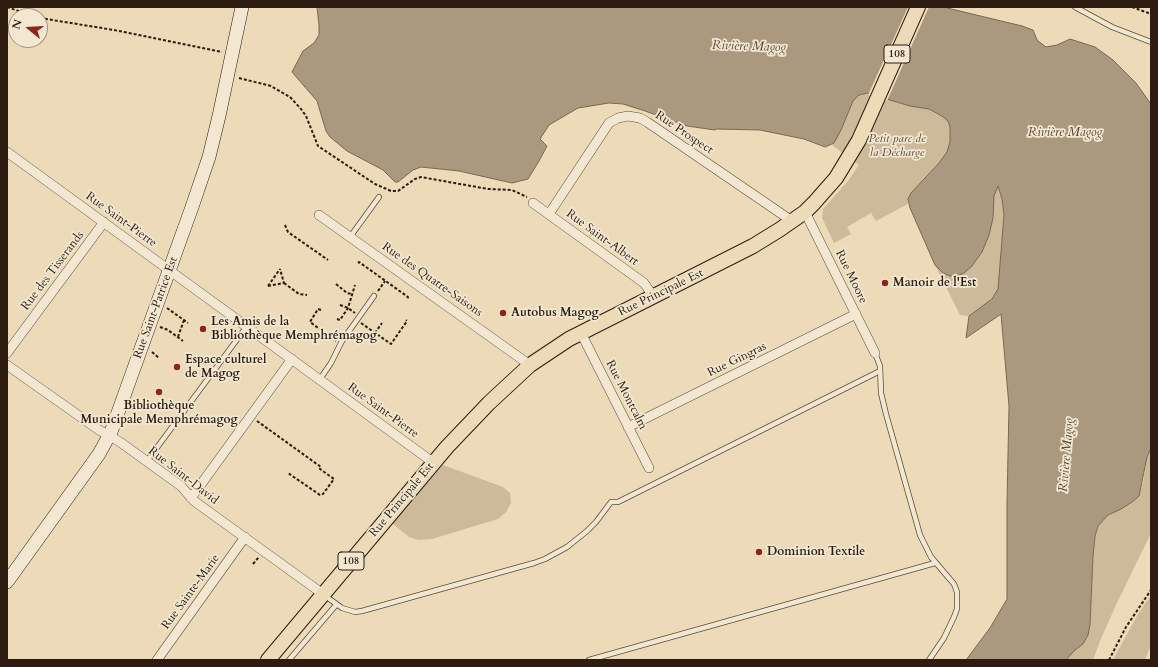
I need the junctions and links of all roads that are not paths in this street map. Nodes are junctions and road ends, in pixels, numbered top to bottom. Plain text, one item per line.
1 (242, 7) edge
2 (918, 7) edge
3 (1075, 7) edge
4 (1151, 42) edge
5 (7, 152) edge
6 (379, 197) dead end
7 (533, 203) road end
8 (805, 212) junction
9 (549, 214) junction
10 (319, 215) dead end
11 (792, 221) junction
12 (104, 222) junction
13 (350, 237) junction
14 (170, 270) junction
15 (374, 296) road end
16 (653, 296) junction
17 (856, 314) junction
18 (247, 326) junction
19 (581, 333) junction
20 (7, 353) edge
21 (875, 353) joint
22 (292, 359) junction
23 (7, 364) edge
24 (530, 365) junction
25 (880, 371) junction
26 (320, 380) junction
27 (628, 427) junction
28 (110, 436) junction
29 (146, 462) junction
30 (434, 463) junction
31 (649, 468) dead end
32 (191, 498) junction
33 (245, 538) junction
34 (935, 563) junction
35 (7, 582) edge
36 (323, 594) junction
37 (336, 604) junction
38 (157, 660) edge
39 (268, 660) edge
40 (289, 660) edge
41 (589, 660) edge
42 (929, 660) edge

1 - 14 street, Rue Saint-Patrice Est
2 - 8 main road, Rue Principale Est / 108
3 - 4 lane
5 - 12 street, Rue Saint-Pierre
6 - 13 lane
7 - 9 street, Rue Saint-Albert
8 - 11 main road, Rue Principale Est / 108
8 - 17 street, Rue Moore
9 - 11 street, Rue Prospect
9 - 16 street, Rue Saint-Albert
10 - 13 street, Rue des Quatre-Saisons
11 - 16 main road, Rue Principale Est / 108
12 - 14 street, Rue Saint-Pierre
12 - 20 street, Rue des Tisserands
13 - 24 street, Rue des Quatre-Saisons
14 - 18 street, Rue Saint-Pierre
14 - 28 street, Rue Saint-Patrice Est
15 - 26 lane
16 - 19 main road, Rue Principale Est / 108
17 - 21 street, Rue Moore
17 - 27 street, Rue Gingras
18 - 22 street, Rue Saint-Pierre
18 - 29 lane
19 - 24 main road, Rue Principale Est / 108
19 - 27 street, Rue Montcalm
21 - 25 lane
22 - 26 street, Rue Saint-Pierre
22 - 32 street
23 - 28 street, Rue Saint-David
24 - 30 main road, Rue Principale Est / 108
25 - 34 lane
25 - 37 lane
26 - 30 street, Rue Saint-Pierre
27 - 31 street, Rue Montcalm
28 - 29 street, Rue Saint-David
28 - 35 street, Rue Saint-Patrice Est
29 - 32 street, Rue Saint-David
30 - 36 main road, Rue Principale Est / 108
32 - 33 street, Rue Saint-David
33 - 36 street, Rue Saint-David
33 - 38 street, Rue Sainte-Marie
34 - 41 lane
34 - 42 lane
36 - 37 lane
36 - 39 main road, Rue Principale Est / 108
37 - 40 lane

